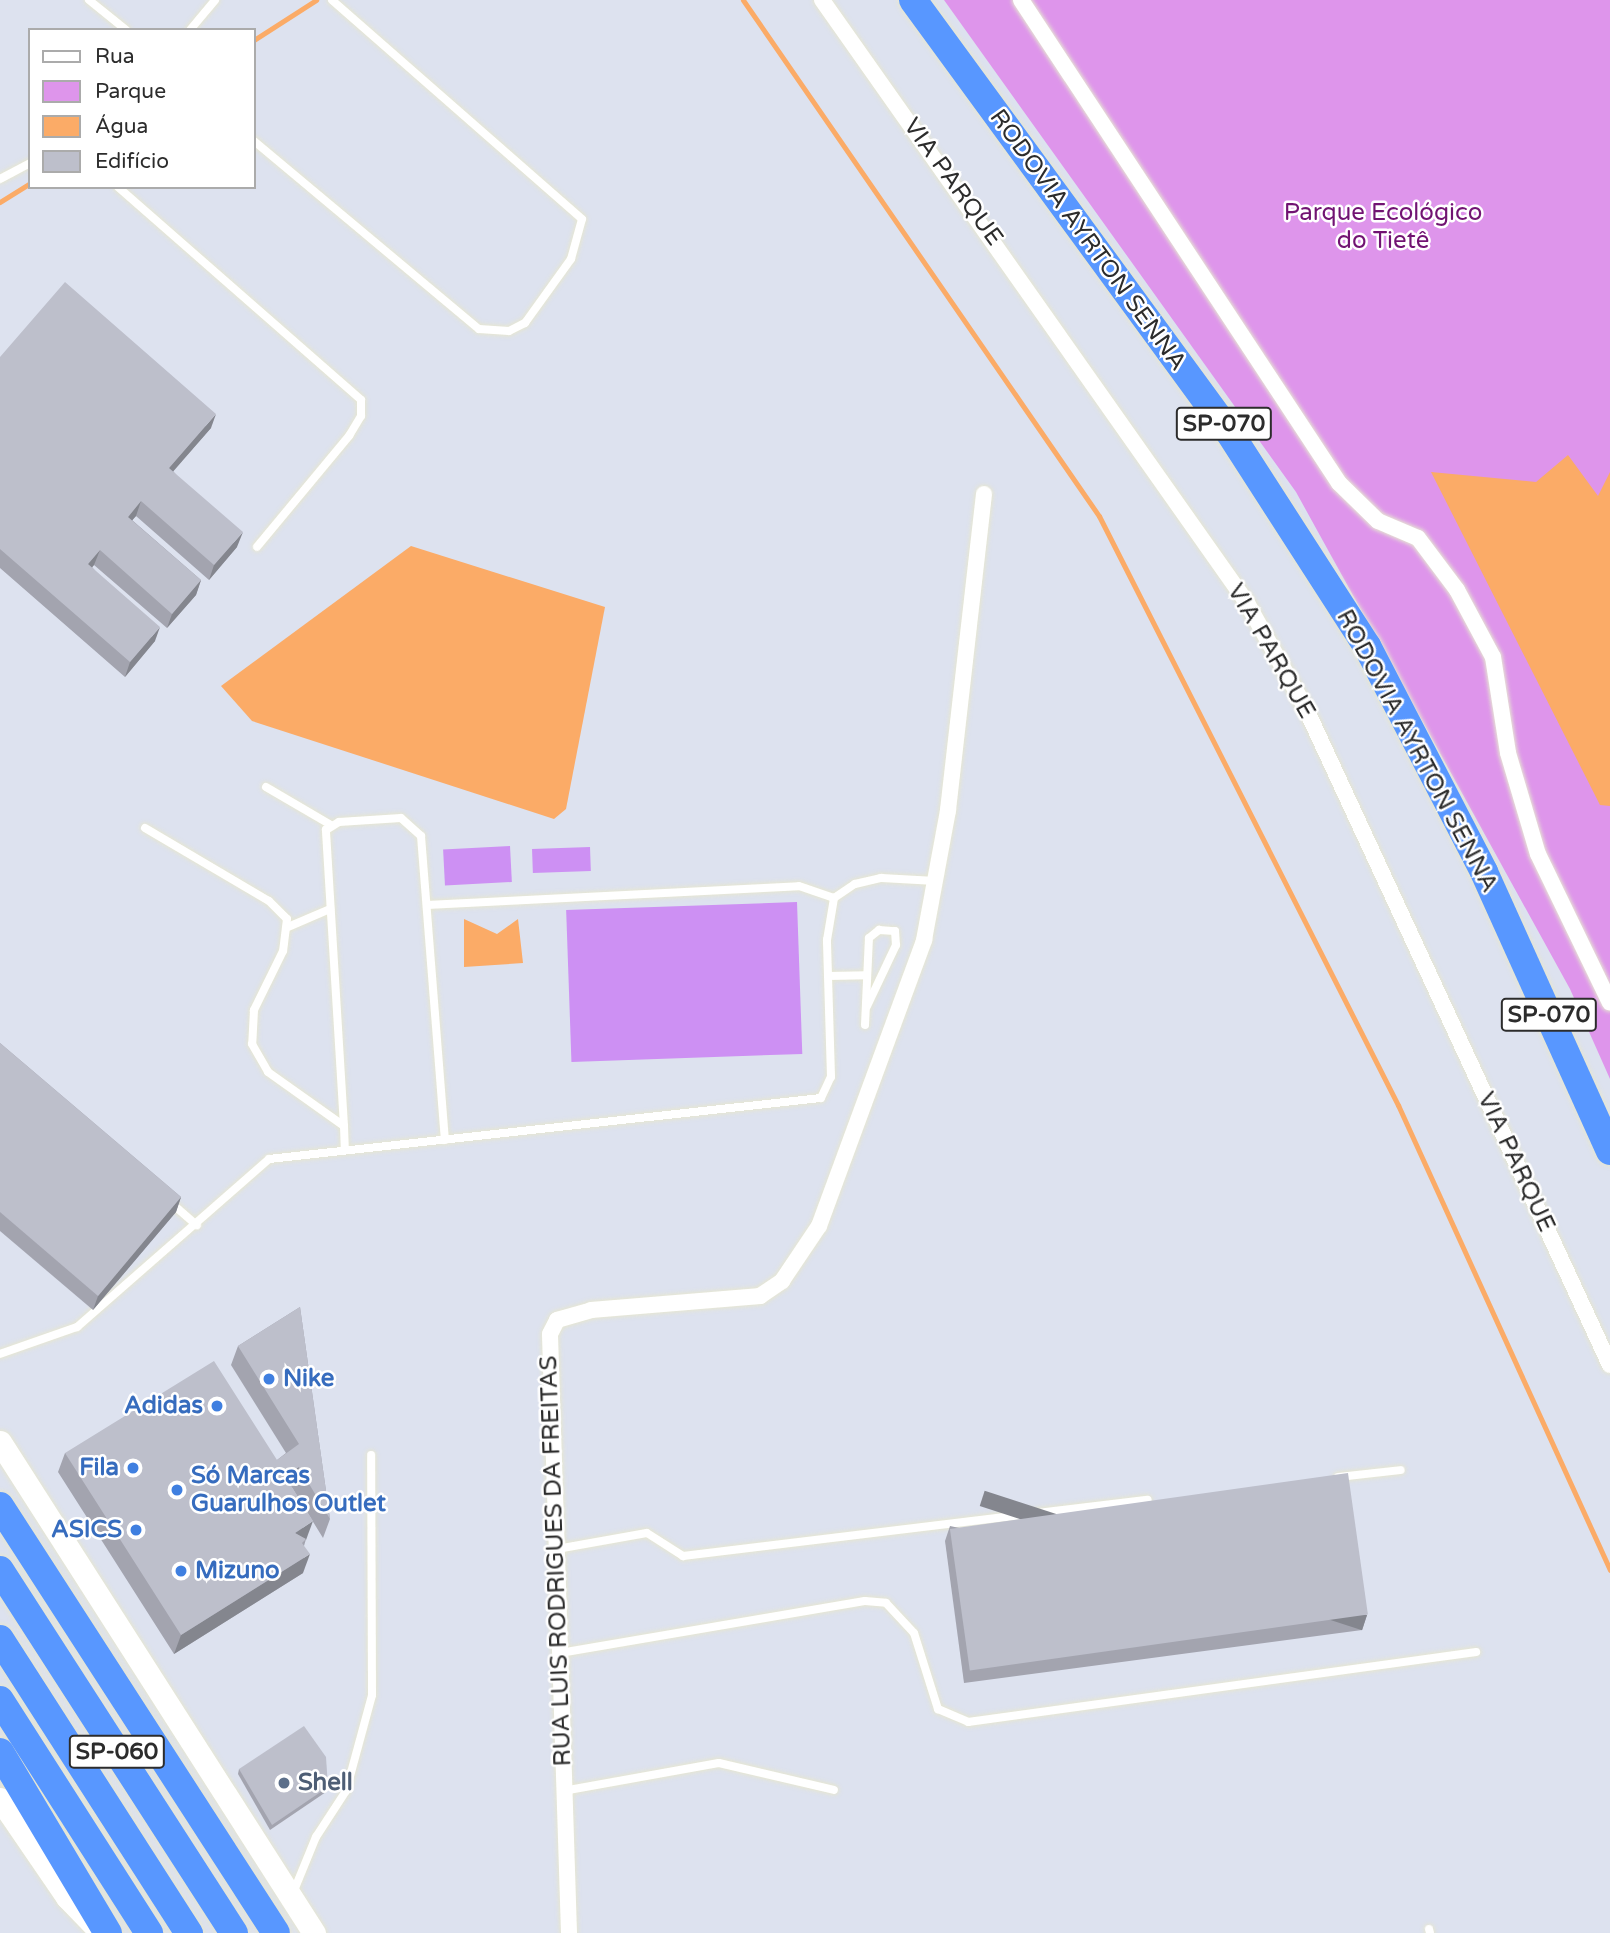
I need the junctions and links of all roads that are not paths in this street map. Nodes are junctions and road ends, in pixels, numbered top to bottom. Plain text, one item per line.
1 (89, 0) edge
2 (215, 0) edge
3 (332, 0) edge
4 (822, 0) edge
5 (913, 0) edge
6 (1021, 0) edge
7 (124, 28) edge
8 (192, 28) edge
9 (256, 143) edge
10 (28, 164) edge
11 (0, 179) edge
12 (120, 189) edge
13 (984, 494) dead end
14 (257, 547) dead end
15 (266, 787) dead end
16 (331, 825) junction
17 (145, 828) dead end
18 (936, 881) junction
19 (834, 898) junction
20 (427, 905) junction
21 (330, 909) junction
22 (288, 927) junction
23 (867, 975) junction
24 (828, 976) junction
25 (1610, 1003) edge
26 (867, 1006) junction
27 (865, 1024) dead end
28 (344, 1126) junction
29 (445, 1140) junction
30 (345, 1150) junction
31 (1610, 1151) edge
32 (156, 1189) edge
33 (197, 1225) junction
34 (0, 1354) edge
35 (1610, 1365) edge
36 (0, 1441) edge
37 (371, 1455) dead end
38 (1401, 1470) dead end
39 (1318, 1480) edge
40 (1166, 1498) edge
41 (0, 1506) edge
42 (554, 1549) junction
43 (0, 1570) edge
44 (0, 1639) edge
45 (1476, 1652) dead end
46 (557, 1653) junction
47 (0, 1700) edge
48 (0, 1752) edge
49 (834, 1790) dead end
50 (562, 1791) junction
51 (0, 1799) edge
52 (291, 1900) junction
53 (102, 1933) edge
54 (108, 1933) edge
55 (149, 1933) edge
56 (189, 1933) edge
57 (234, 1933) edge
58 (276, 1933) edge
59 (314, 1933) edge
60 (569, 1933) edge

1 - 7 lane
2 - 8 lane
3 - 9 lane
4 - 35 street, VIA PARQUE
5 - 31 highway, RODOVIA AYRTON SENNA / SP-070
6 - 25 street
10 - 11 lane
12 - 14 lane
13 - 18 street, RUA LUIS RODRIGUES DA FREITAS
15 - 16 lane
16 - 20 lane
16 - 21 lane
17 - 22 lane
18 - 19 lane
18 - 42 street, RUA LUIS RODRIGUES DA FREITAS
19 - 20 lane
19 - 24 lane
20 - 29 lane
21 - 22 lane
21 - 28 lane
22 - 28 lane
23 - 24 lane
23 - 26 lane
23 - 26 lane
24 - 29 lane
26 - 27 lane
28 - 30 lane
29 - 30 lane
30 - 33 lane
32 - 33 lane
33 - 34 lane
36 - 52 main road
37 - 52 lane
38 - 39 lane
40 - 42 lane
41 - 58 highway, SP-060
42 - 46 street, RUA LUIS RODRIGUES DA FREITAS
43 - 57 highway, SP-060
44 - 56 highway, SP-060
45 - 46 lane
46 - 50 street, RUA LUIS RODRIGUES DA FREITAS
47 - 55 highway, SP-060
48 - 54 highway
49 - 50 lane
50 - 60 street, RUA LUIS RODRIGUES DA FREITAS
51 - 53 main road
52 - 59 main road

